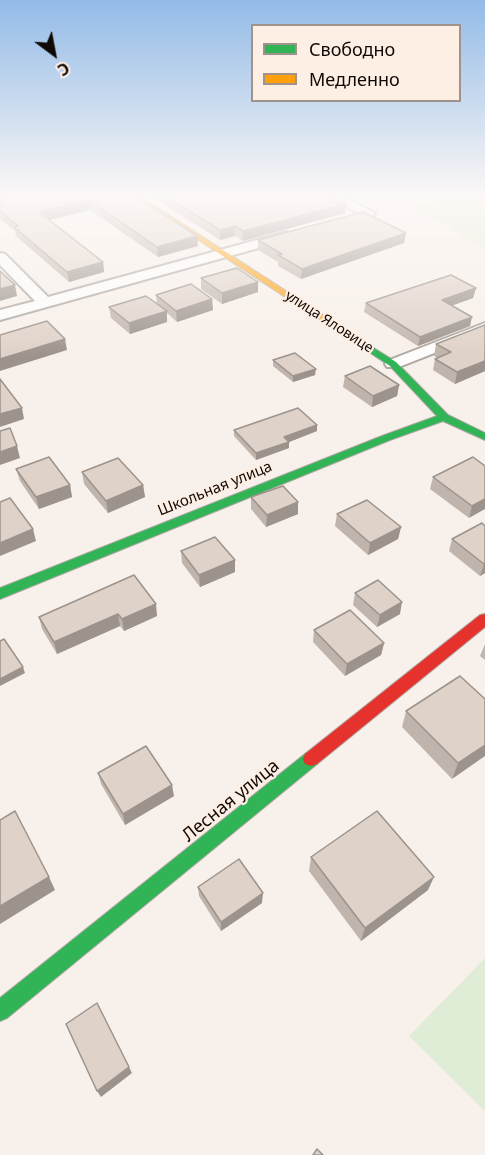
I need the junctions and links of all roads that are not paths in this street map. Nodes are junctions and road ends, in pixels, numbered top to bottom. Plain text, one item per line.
1 (218, 249) edge
2 (239, 249) edge
3 (224, 253) junction
4 (0, 257) edge
5 (45, 303) junction
6 (0, 315) edge
7 (485, 328) edge
8 (393, 364) junction
9 (444, 417) junction
10 (485, 437) edge
11 (0, 594) edge
12 (485, 619) edge
13 (0, 1011) edge

1 - 3 street, улица Яловице
2 - 3 street
3 - 5 street
3 - 8 street, улица Яловице
4 - 5 street
5 - 6 street
7 - 8 street
8 - 9 street, улица Яловице
9 - 10 street, улица Яловице
9 - 11 street, Школьная улица
12 - 13 street, Лесная улица

